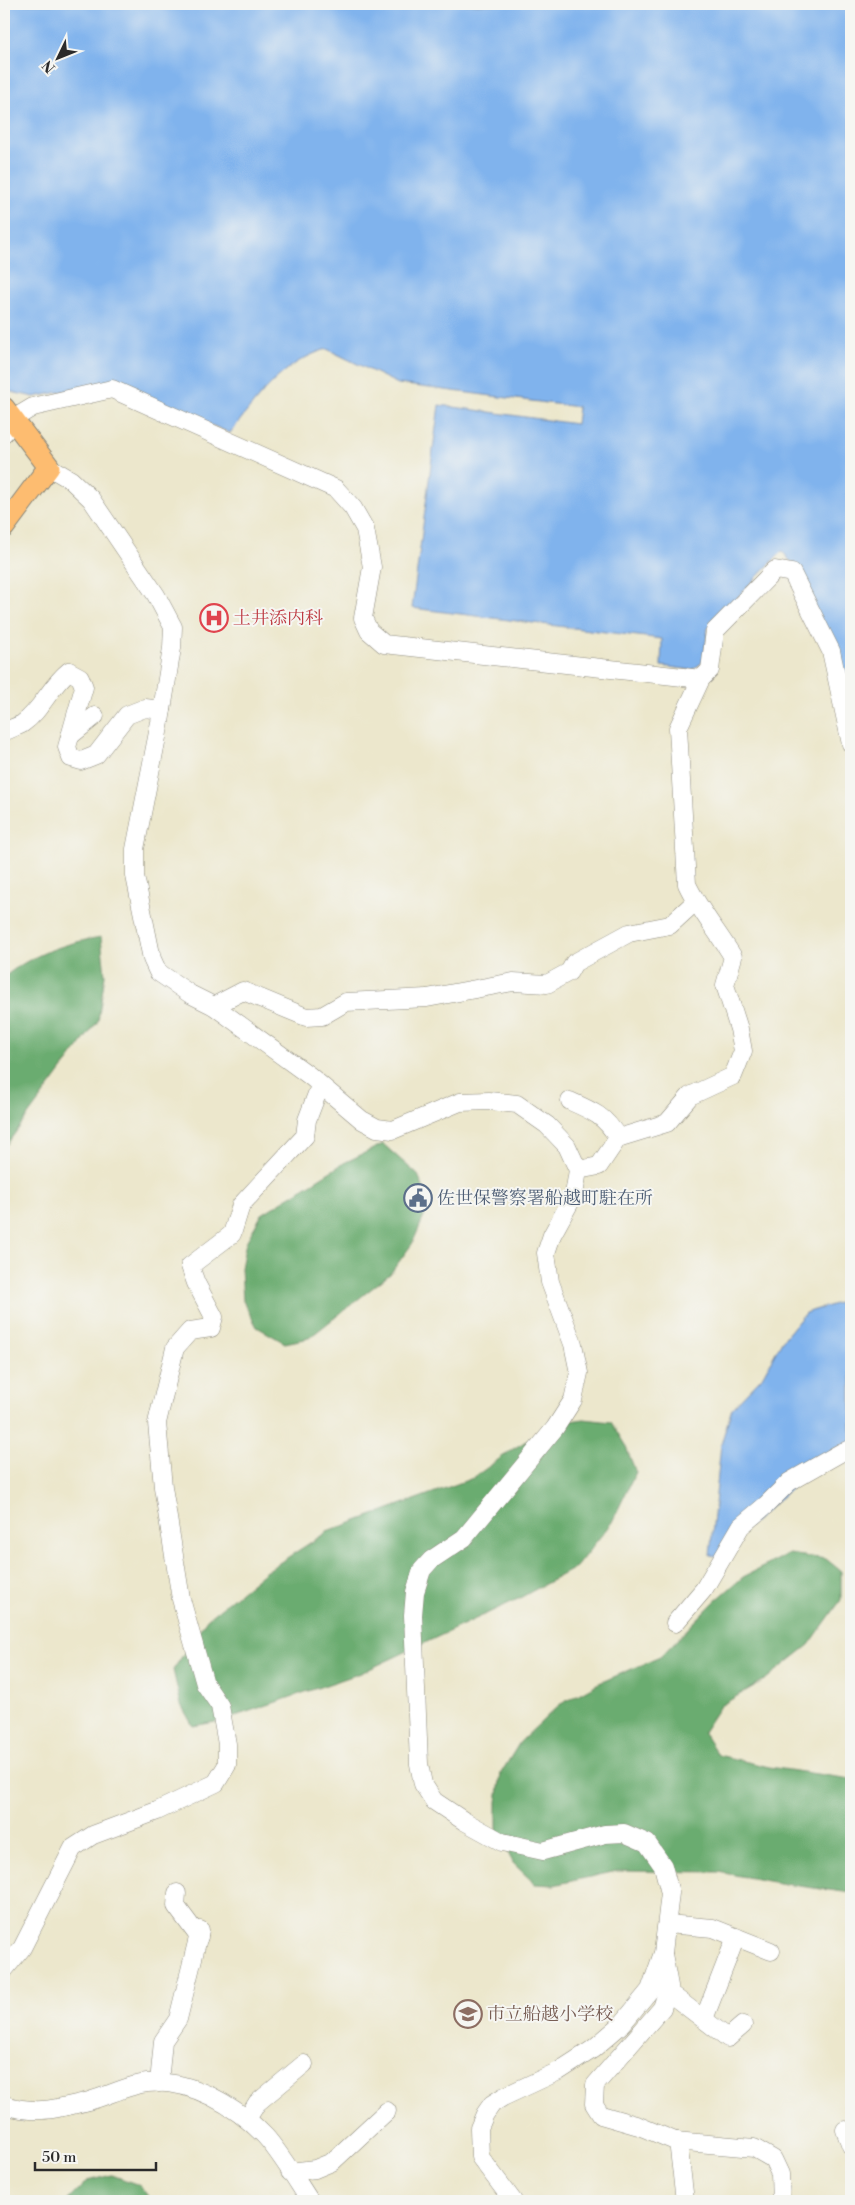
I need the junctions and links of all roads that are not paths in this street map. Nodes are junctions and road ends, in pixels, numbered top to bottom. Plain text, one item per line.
1 (7, 420) edge
2 (49, 467) junction
3 (4, 526) edge
4 (701, 679) junction
5 (162, 710) junction
6 (95, 716) dead end
7 (4, 732) edge
8 (70, 736) junction
9 (851, 744) edge
10 (695, 902) junction
11 (214, 1006) junction
12 (320, 1086) junction
13 (570, 1101) dead end
14 (618, 1138) junction
15 (578, 1170) junction
16 (851, 1449) edge
17 (675, 1623) dead end
18 (177, 1892) dead end
19 (667, 1924) junction
20 (736, 1937) junction
21 (771, 1951) dead end
22 (663, 1953) junction
23 (4, 1970) edge
24 (668, 1992) junction
25 (704, 2020) junction
26 (743, 2025) dead end
27 (304, 2064) dead end
28 (159, 2082) junction
29 (4, 2105) edge
30 (387, 2111) dead end
31 (247, 2119) junction
32 (678, 2141) junction
33 (290, 2172) junction
34 (303, 2198) edge
35 (513, 2201) edge
36 (685, 2201) edge
37 (781, 2201) edge

1 - 2 main road
1 - 4 street
2 - 3 main road
2 - 5 street
4 - 9 street
4 - 10 street
5 - 8 street
5 - 11 street
6 - 8 street
7 - 8 street
10 - 11 street
10 - 14 street
11 - 12 street
12 - 15 street
12 - 23 street
13 - 14 street
14 - 15 street
15 - 19 street
16 - 17 street
18 - 28 street
19 - 20 street
19 - 22 street
20 - 21 street
20 - 25 street
22 - 24 street
22 - 35 street
24 - 25 street
24 - 32 street
25 - 26 street
27 - 31 street
28 - 29 street
28 - 31 street
30 - 33 street
31 - 33 street
32 - 36 street
32 - 37 street
33 - 34 street

